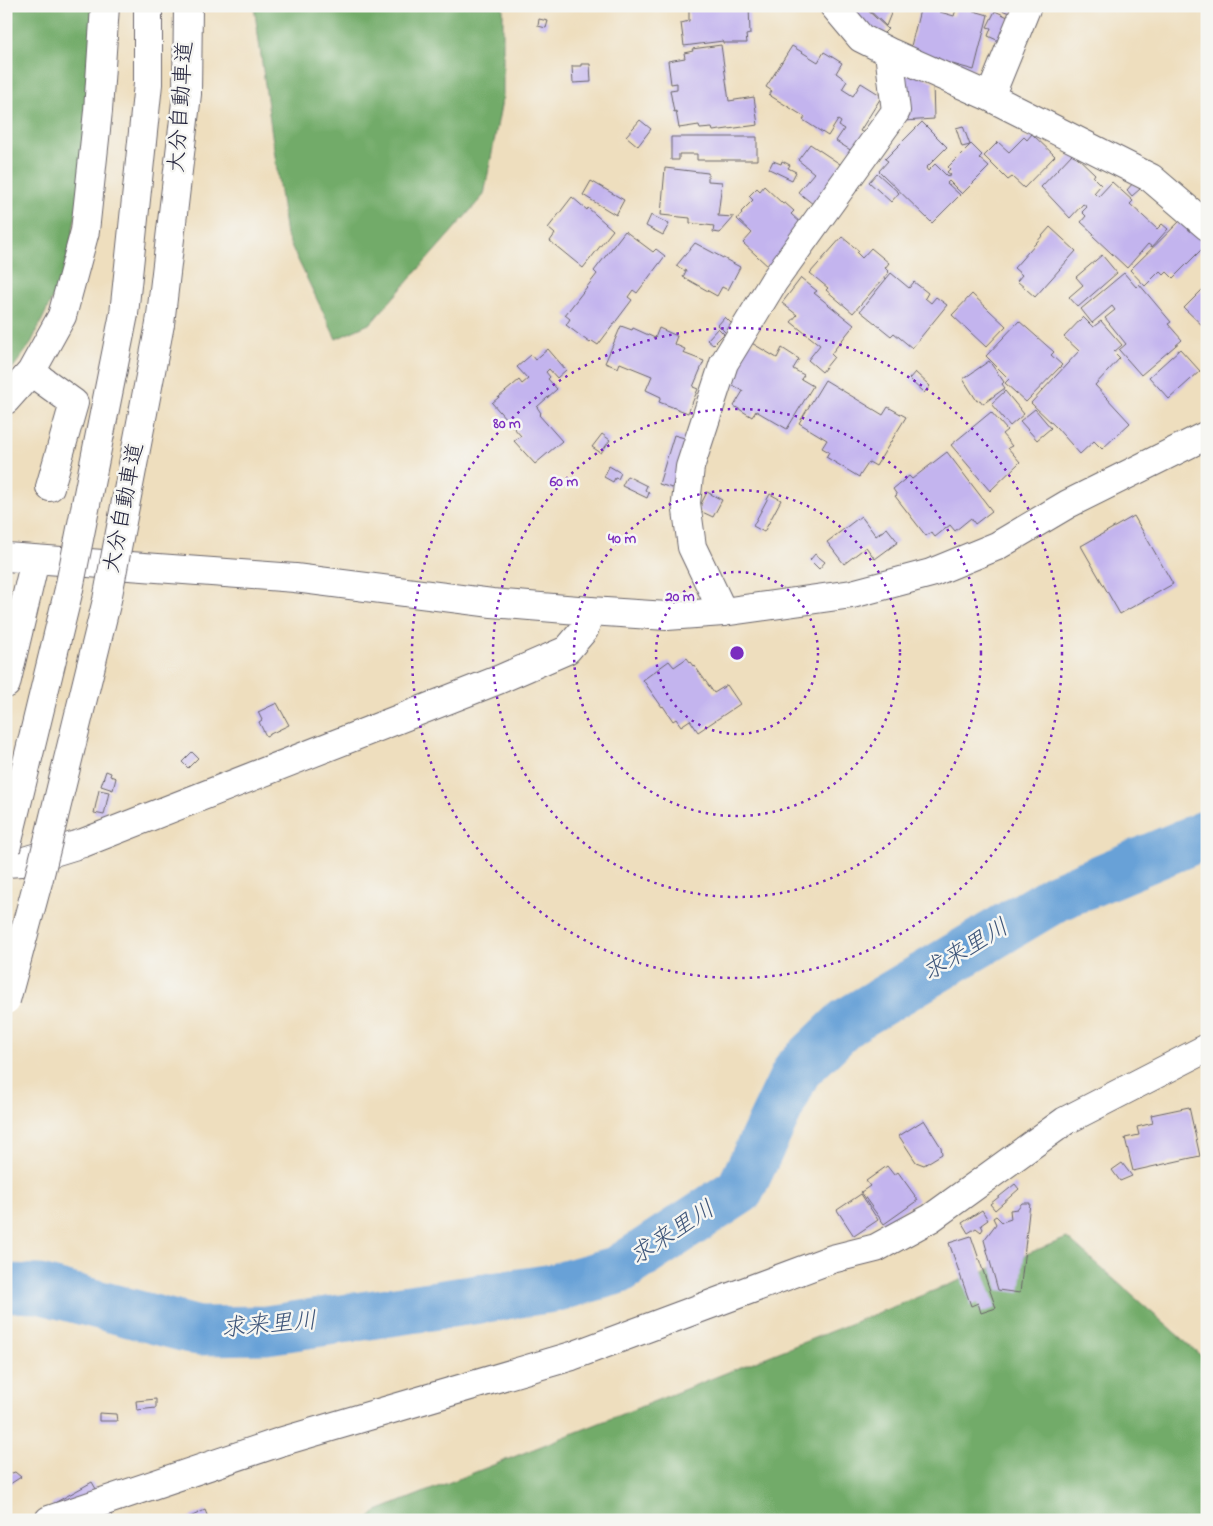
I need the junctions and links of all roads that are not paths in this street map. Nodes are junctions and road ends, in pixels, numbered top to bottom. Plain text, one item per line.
1 (106, 6) edge
2 (148, 6) edge
3 (188, 6) edge
4 (834, 6) edge
5 (1028, 6) edge
6 (890, 52) junction
7 (990, 97) junction
8 (1207, 226) edge
9 (31, 372) junction
10 (6, 400) edge
11 (1207, 435) edge
12 (50, 487) dead end
13 (6, 557) edge
14 (35, 560) junction
15 (590, 611) junction
16 (723, 612) junction
17 (6, 684) edge
18 (6, 849) edge
19 (6, 863) edge
20 (6, 1000) edge
21 (1207, 1048) edge
22 (49, 1520) edge

1 - 9 main road
2 - 18 main road, 大分自動車道, bridge
3 - 20 main road, 大分自動車道, bridge
4 - 6 main road
5 - 7 main road
6 - 7 main road
6 - 16 main road
7 - 8 main road
9 - 10 main road
9 - 12 main road
11 - 16 main road
13 - 14 main road
14 - 15 main road
14 - 17 main road
15 - 16 main road
15 - 19 main road
21 - 22 main road

